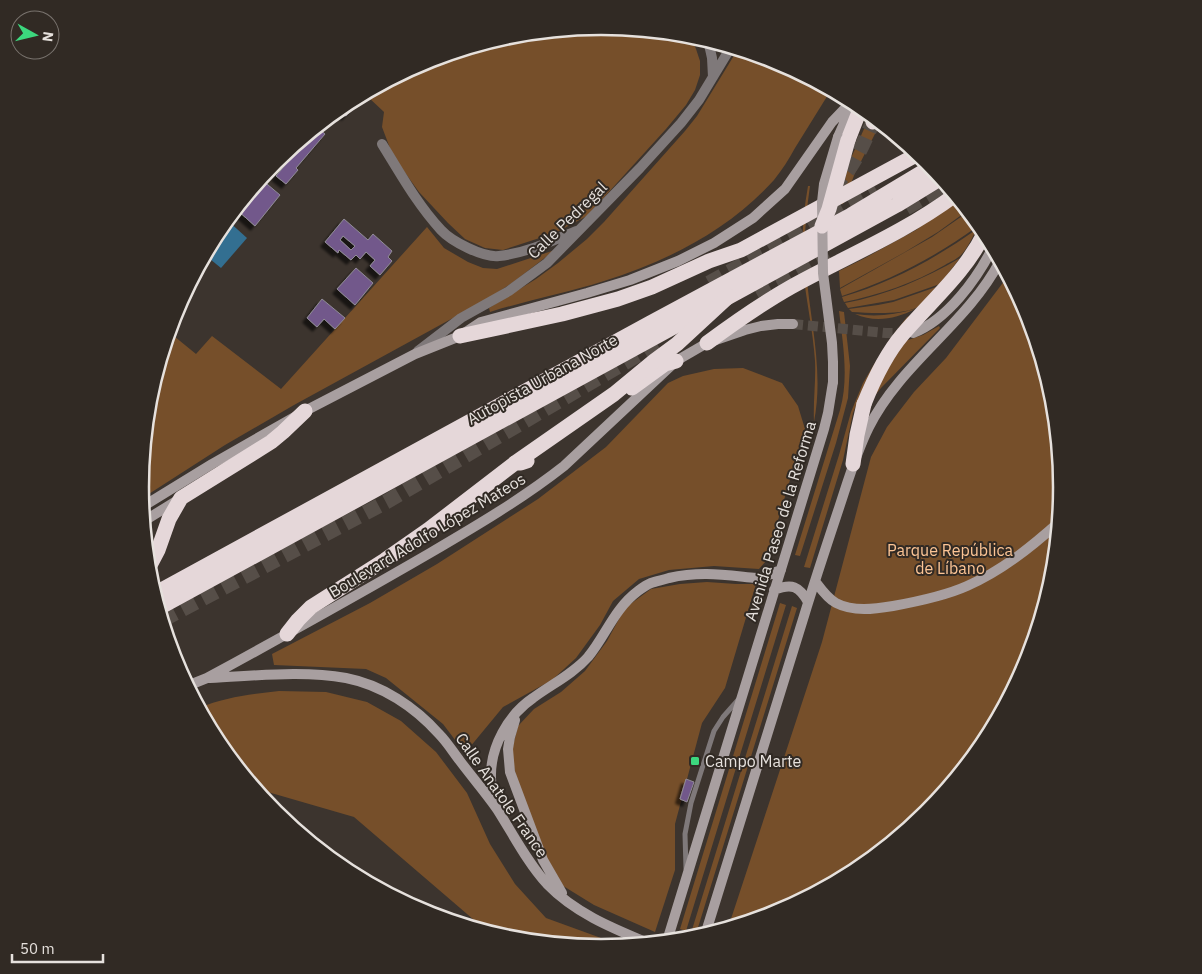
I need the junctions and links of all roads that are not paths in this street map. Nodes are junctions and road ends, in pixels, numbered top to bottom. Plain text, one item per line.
1 (710, 48) edge
2 (727, 53) edge
3 (713, 78) junction
4 (847, 108) edge
5 (850, 110) edge
6 (858, 115) edge
7 (382, 144) dead end
8 (903, 151) edge
9 (911, 158) edge
10 (925, 171) edge
11 (935, 182) edge
12 (950, 199) edge
13 (822, 226) junction
14 (582, 228) junction
15 (980, 241) edge
16 (988, 255) edge
17 (709, 261) junction
18 (996, 268) edge
19 (729, 296) junction
20 (793, 324) tunnel mouth
21 (913, 333) tunnel mouth
22 (460, 336) junction
23 (707, 342) junction
24 (415, 354) junction
25 (676, 361) junction
26 (595, 408) junction
27 (305, 411) junction
28 (573, 431) junction
29 (515, 463) junction
30 (853, 464) junction
31 (181, 498) junction
32 (150, 502) edge
33 (150, 517) edge
34 (1051, 529) edge
35 (155, 556) edge
36 (781, 570) junction
37 (815, 581) junction
38 (161, 590) edge
39 (774, 590) junction
40 (808, 602) junction
41 (164, 605) edge
42 (287, 634) junction
43 (207, 678) junction
44 (194, 683) edge
45 (743, 694) junction
46 (520, 709) junction
47 (496, 808) junction
48 (686, 880) junction
49 (566, 900) junction
50 (707, 926) edge
51 (669, 933) edge
52 (635, 938) edge

1 - 3 street
2 - 3 street, Calle Pedregal
3 - 14 street, Calle Pedregal
4 - 22 main road
5 - 13 main road, Avenida Paseo de la Reforma, bridge
6 - 13 highway, bridge
7 - 14 street
8 - 17 highway
9 - 17 highway
10 - 38 highway, Autopista Urbana Norte
11 - 19 highway, Autopista Urbana Norte
12 - 23 highway
13 - 36 main road, Avenida Paseo de la Reforma, bridge
14 - 24 street, Calle Pedregal
15 - 30 highway, bridge
16 - 21 main road
17 - 22 highway
18 - 30 main road
19 - 26 highway, bridge
19 - 41 highway, Autopista Urbana Norte, bridge
20 - 23 main road, Boulevard Adolfo López Mateos
22 - 24 main road
23 - 25 main road, Boulevard Adolfo López Mateos
24 - 27 main road
25 - 28 highway
25 - 42 main road, Boulevard Adolfo López Mateos
26 - 28 highway, bridge
26 - 29 highway, bridge
27 - 31 highway
27 - 32 main road
28 - 29 highway
29 - 42 highway
30 - 37 main road
31 - 33 main road
31 - 35 highway
34 - 37 main road
36 - 39 main road, Avenida Paseo de la Reforma
36 - 46 main road
37 - 40 main road
39 - 40 main road
39 - 45 main road, Avenida Paseo de la Reforma
40 - 50 main road
42 - 43 main road, Boulevard Adolfo López Mateos
43 - 44 main road, Boulevard Adolfo López Mateos
43 - 47 main road, Calle Anatole France
45 - 48 main road, Avenida Paseo de la Reforma
45 - 48 lane
46 - 47 main road
46 - 49 main road
47 - 49 main road, Calle Anatole France
48 - 51 main road, Avenida Paseo de la Reforma
49 - 52 main road, Calle Anatole France

